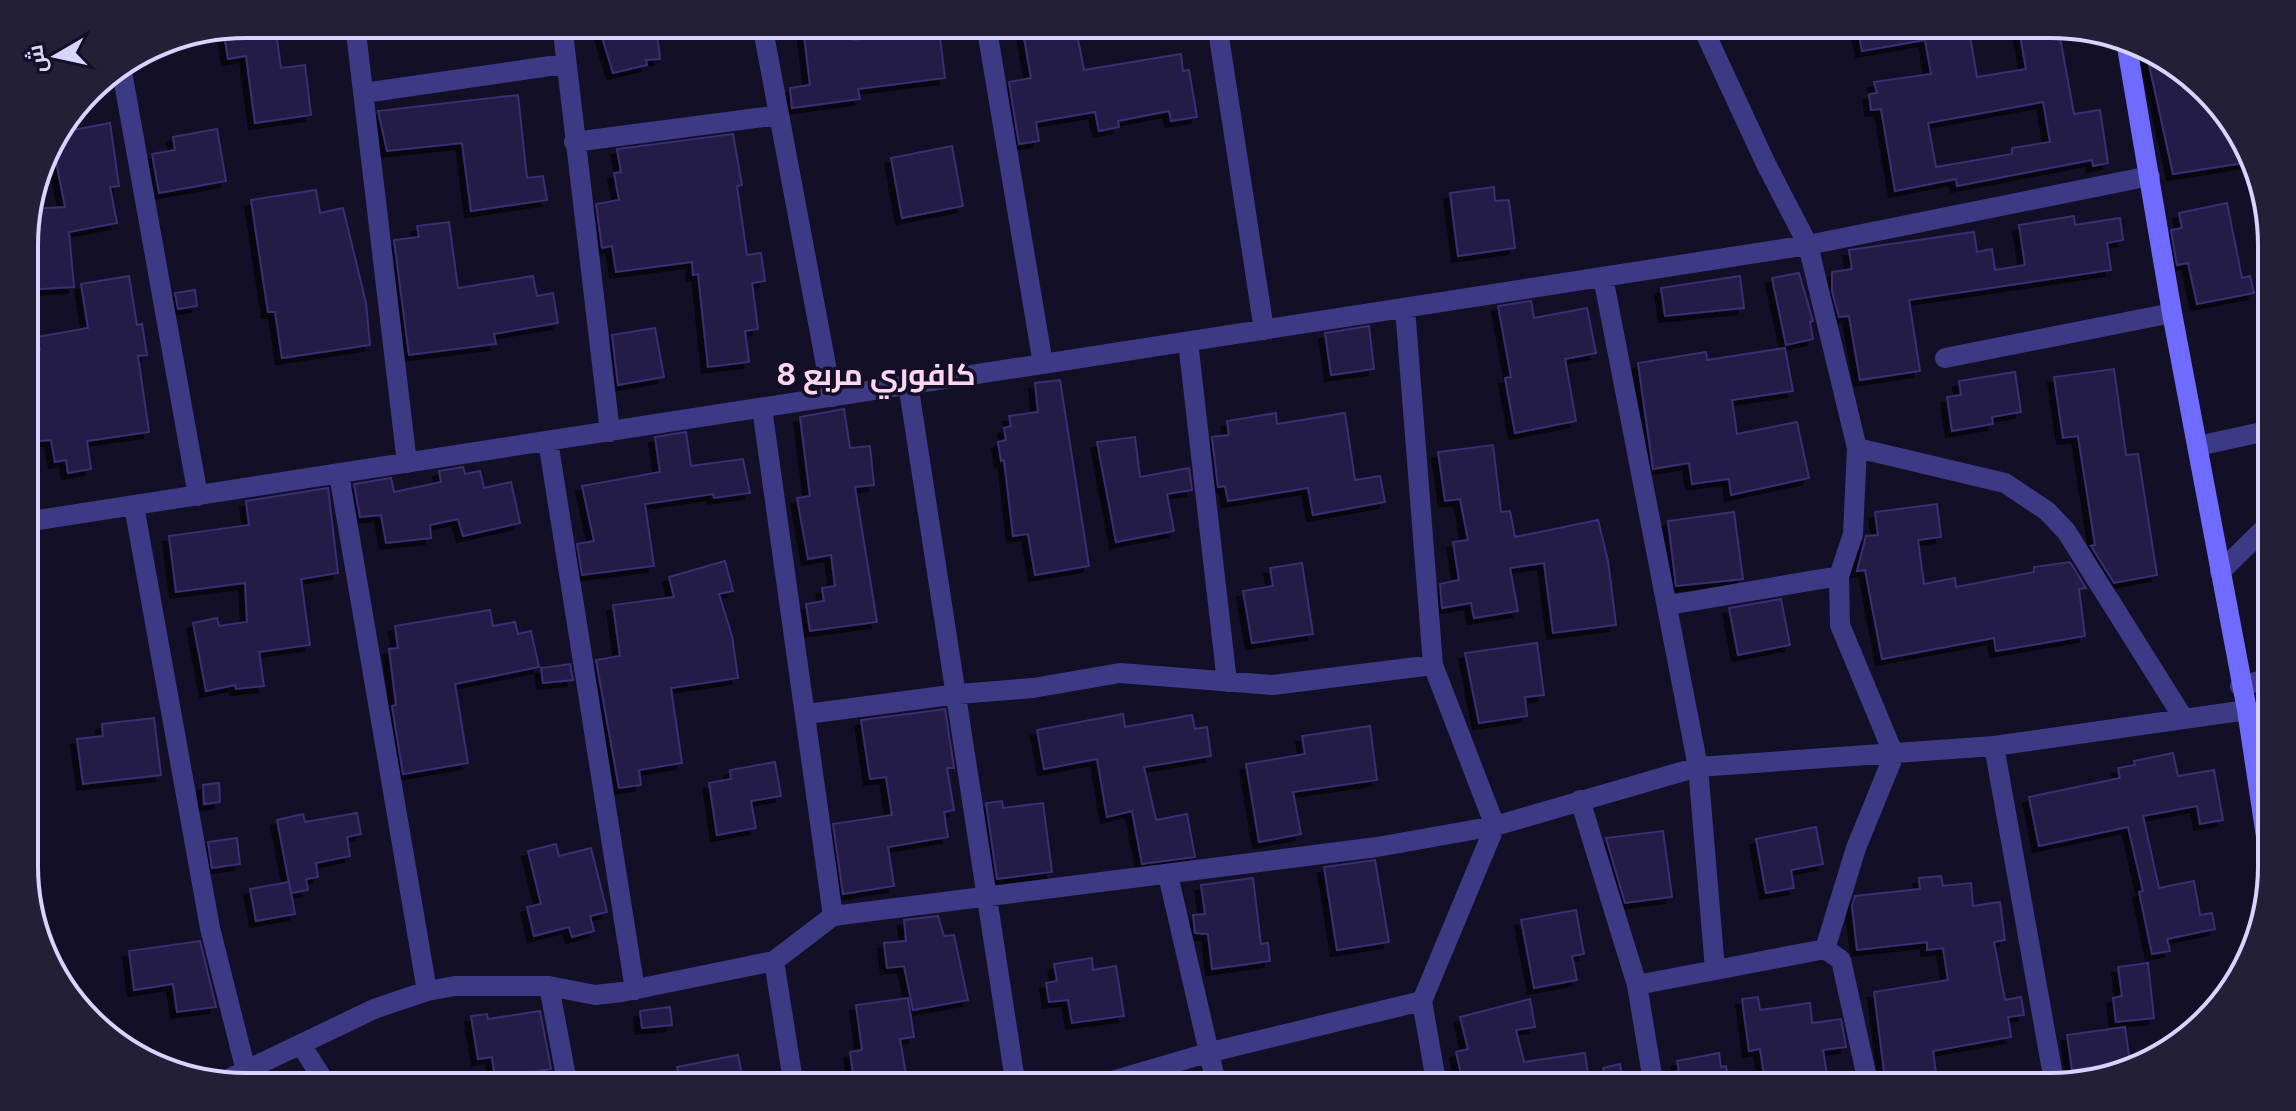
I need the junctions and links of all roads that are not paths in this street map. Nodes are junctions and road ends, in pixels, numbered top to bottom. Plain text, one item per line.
1 (357, 38) edge
2 (563, 38) edge
3 (765, 38) edge
4 (988, 38) edge
5 (1219, 38) edge
6 (1708, 38) edge
7 (2128, 53) edge
8 (564, 64) junction
9 (123, 78) edge
10 (364, 93) junction
11 (779, 115) junction
12 (574, 142) junction
13 (2150, 176) junction
14 (1808, 245) junction
15 (1603, 277) junction
16 (1405, 308) junction
17 (2172, 313) junction
18 (1264, 330) junction
19 (1188, 342) junction
20 (1945, 358) dead end
21 (1043, 364) junction
22 (908, 383) junction
23 (832, 397) junction
24 (762, 408) junction
25 (610, 432) junction
26 (2258, 433) edge
27 (548, 441) junction
28 (2198, 446) junction
29 (1857, 448) junction
30 (407, 463) junction
31 (339, 474) junction
32 (198, 496) junction
33 (134, 506) junction
34 (38, 520) edge
35 (2258, 535) edge
36 (2220, 572) junction
37 (1839, 576) junction
38 (1669, 605) junction
39 (1433, 665) junction
40 (2258, 681) edge
41 (1227, 682) junction
42 (2240, 686) junction
43 (958, 694) junction
44 (2247, 710) junction
45 (807, 714) junction
46 (2184, 719) junction
47 (1994, 746) junction
48 (1894, 755) junction
49 (1698, 767) junction
50 (2258, 783) edge
51 (1580, 800) junction
52 (1495, 826) junction
53 (1168, 875) junction
54 (990, 898) junction
55 (833, 916) junction
56 (1825, 949) junction
57 (774, 961) junction
58 (1715, 969) junction
59 (1637, 985) junction
60 (549, 986) junction
61 (635, 990) junction
62 (427, 991) junction
63 (1422, 1001) junction
64 (301, 1045) junction
65 (1211, 1052) junction
66 (246, 1071) junction
67 (242, 1073) edge
68 (319, 1073) edge
69 (565, 1073) edge
70 (792, 1073) edge
71 (1014, 1073) edge
72 (1139, 1073) edge
73 (1215, 1073) edge
74 (1435, 1073) edge
75 (1652, 1073) edge
76 (1866, 1073) edge
77 (2052, 1073) edge

1 - 10 street
2 - 8 street
3 - 11 street
4 - 21 street
5 - 18 street
6 - 14 street
7 - 13 street
8 - 10 street
8 - 12 street
9 - 32 street
10 - 30 street
11 - 12 street
11 - 23 street
12 - 25 street
13 - 14 street
13 - 17 street
14 - 15 street
14 - 29 street
15 - 16 street
15 - 38 street
16 - 18 street
16 - 39 street
17 - 20 street
17 - 28 street
18 - 19 street
19 - 21 street
19 - 41 street
21 - 22 street
22 - 23 street
22 - 43 street
23 - 24 street
24 - 25 street
24 - 45 street
25 - 27 street
26 - 28 street
27 - 30 street
27 - 61 street
28 - 36 street
29 - 37 street
29 - 46 street
30 - 31 street
31 - 32 street
31 - 62 street
32 - 33 street
33 - 34 street
33 - 66 street
35 - 36 street
36 - 42 street
37 - 38 street
37 - 48 street
38 - 49 street
39 - 41 street
39 - 52 street
40 - 42 street
41 - 43 street
42 - 44 street
43 - 45 street
43 - 54 street
44 - 46 street
44 - 50 street
45 - 55 street
46 - 47 street
47 - 48 street
47 - 77 street
48 - 49 street
48 - 56 street
49 - 51 street
49 - 58 street
51 - 52 street
51 - 59 street
52 - 53 street
52 - 63 street
53 - 54 street
53 - 65 street
54 - 55 street
54 - 71 street
55 - 57 street
56 - 58 street
56 - 76 street
57 - 61 street
57 - 70 street
58 - 59 street
59 - 75 street
60 - 61 street
60 - 62 street
60 - 69 street
62 - 64 street
63 - 65 street
63 - 74 street
64 - 66 street
64 - 68 street
65 - 72 street
65 - 73 street
66 - 67 street

